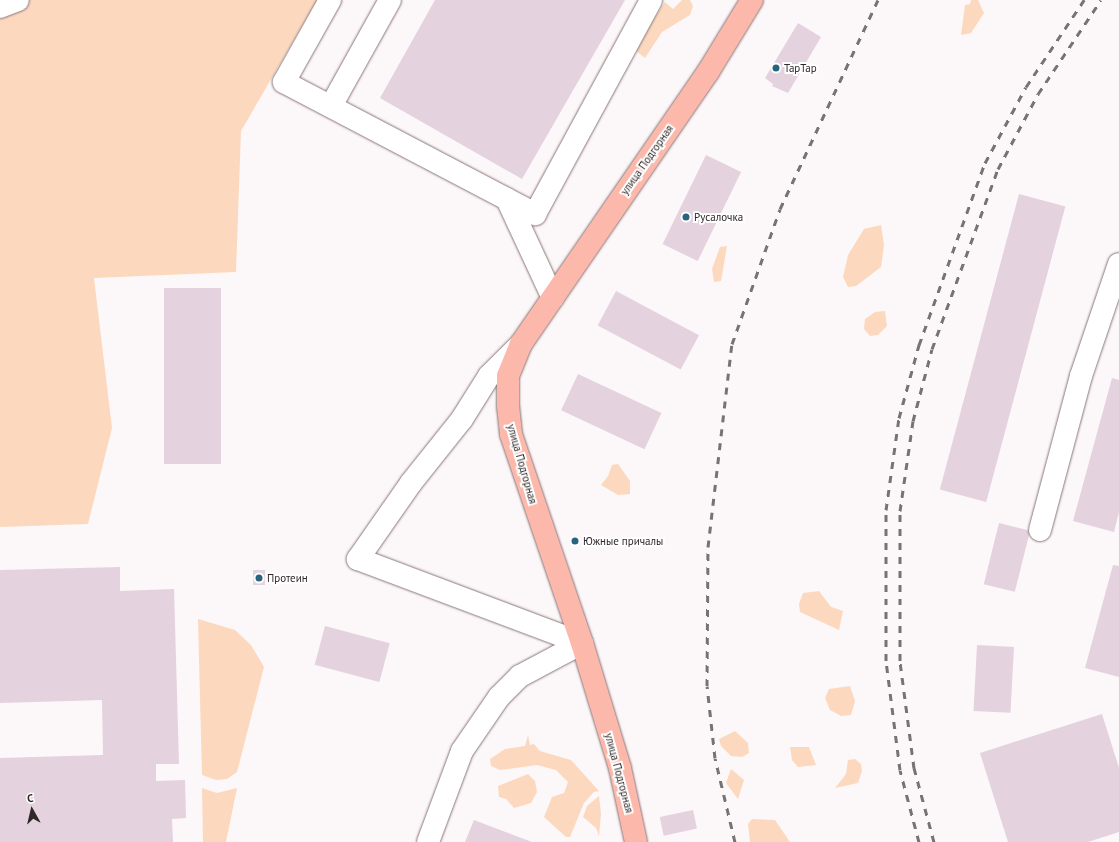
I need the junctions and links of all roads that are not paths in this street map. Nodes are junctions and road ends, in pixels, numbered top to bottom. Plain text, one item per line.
1 (18, 0) edge
2 (330, 0) edge
3 (390, 0) edge
4 (651, 0) edge
5 (752, 0) edge
6 (0, 7) edge
7 (331, 106) junction
8 (507, 199) junction
9 (1119, 264) edge
10 (552, 298) junction
11 (521, 344) junction
12 (1040, 530) dead end
13 (582, 643) junction
14 (428, 842) edge
15 (636, 842) edge

1 - 6 lane
2 - 7 lane
3 - 7 lane
4 - 8 lane
5 - 10 main road, улица Подгорная
7 - 8 lane
8 - 10 lane
9 - 12 lane
10 - 11 main road, улица Подгорная
11 - 13 main road, улица Подгорная
11 - 13 lane
13 - 14 lane
13 - 15 main road, улица Подгорная

